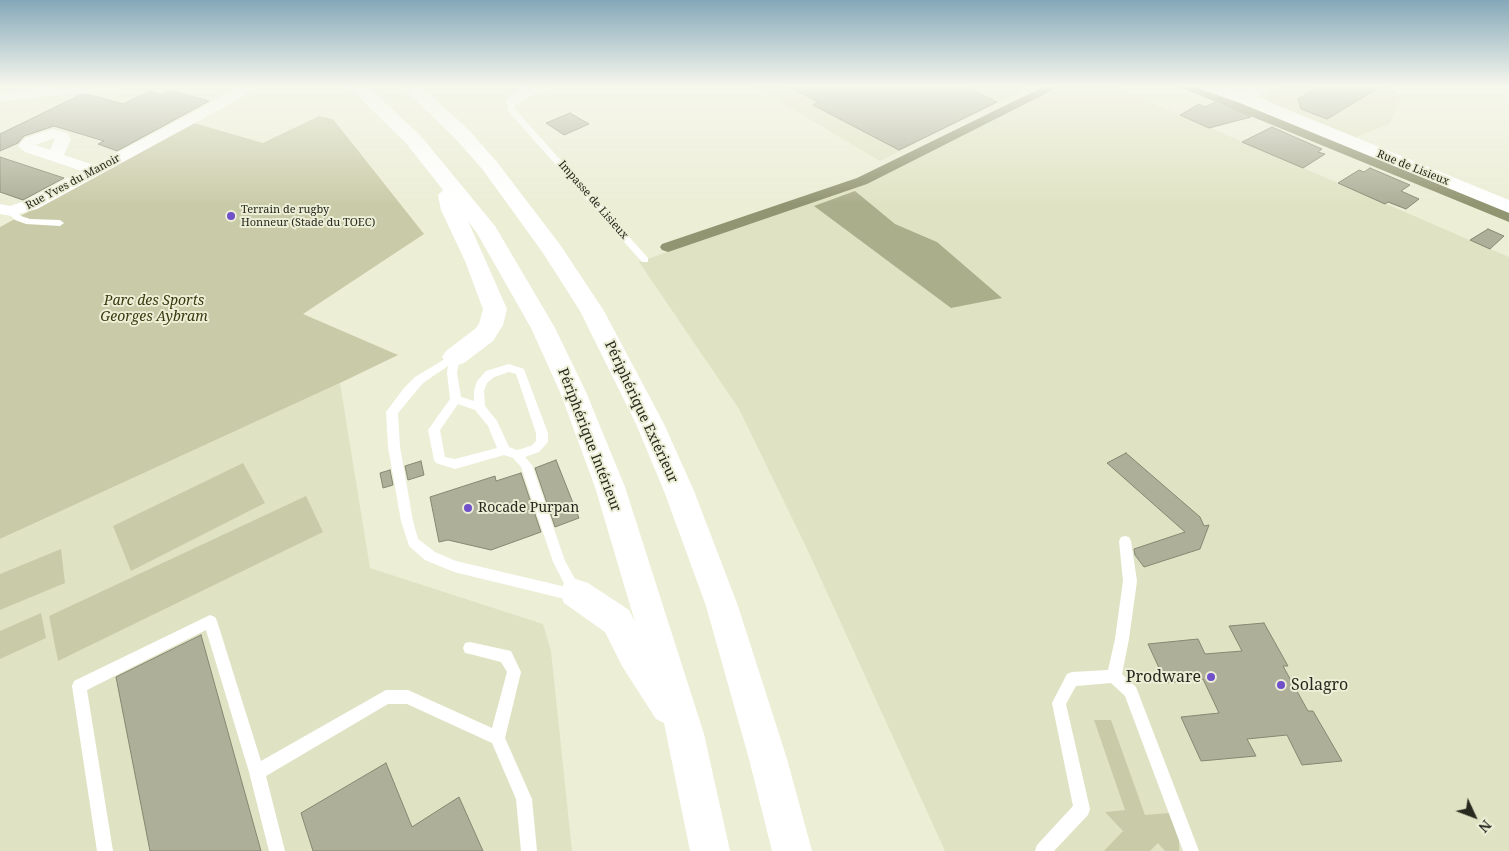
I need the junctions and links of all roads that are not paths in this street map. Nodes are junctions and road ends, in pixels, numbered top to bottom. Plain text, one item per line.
1 (180, 125) edge
2 (399, 125) edge
3 (451, 125) edge
4 (525, 125) edge
5 (1309, 125) edge
6 (57, 158) dead end
7 (95, 170) junction
8 (444, 177) junction
9 (1509, 207) edge
10 (6, 210) edge
11 (60, 223) dead end
12 (645, 260) dead end
13 (455, 357) junction
14 (456, 399) junction
15 (479, 407) junction
16 (504, 450) junction
17 (517, 454) junction
18 (1125, 541) dead end
19 (576, 593) junction
20 (470, 648) dead end
21 (1114, 676) junction
22 (686, 734) junction
23 (497, 738) junction
24 (257, 772) junction
25 (105, 851) edge
26 (277, 851) edge
27 (529, 851) edge
28 (710, 851) edge
29 (792, 851) edge
30 (1043, 851) edge
31 (1191, 851) edge

1 - 7 street, Rue Yves du Manoir
2 - 8 main road, Périphérique Intérieur
3 - 29 main road, Périphérique Extérieur
4 - 12 lane, Impasse de Lisieux
5 - 9 main road, Rue de Lisieux
6 - 7 street
7 - 10 street, Rue Yves du Manoir
8 - 13 main road
8 - 22 main road, Périphérique Intérieur
10 - 11 lane
13 - 14 lane
13 - 19 lane
14 - 15 lane
14 - 16 lane
15 - 16 lane
15 - 17 lane
16 - 17 lane
17 - 19 lane
18 - 21 lane
19 - 22 main road
20 - 23 lane
21 - 30 lane
21 - 31 lane
22 - 28 main road, Périphérique Intérieur
23 - 24 lane
23 - 27 lane
24 - 25 lane
24 - 26 lane

